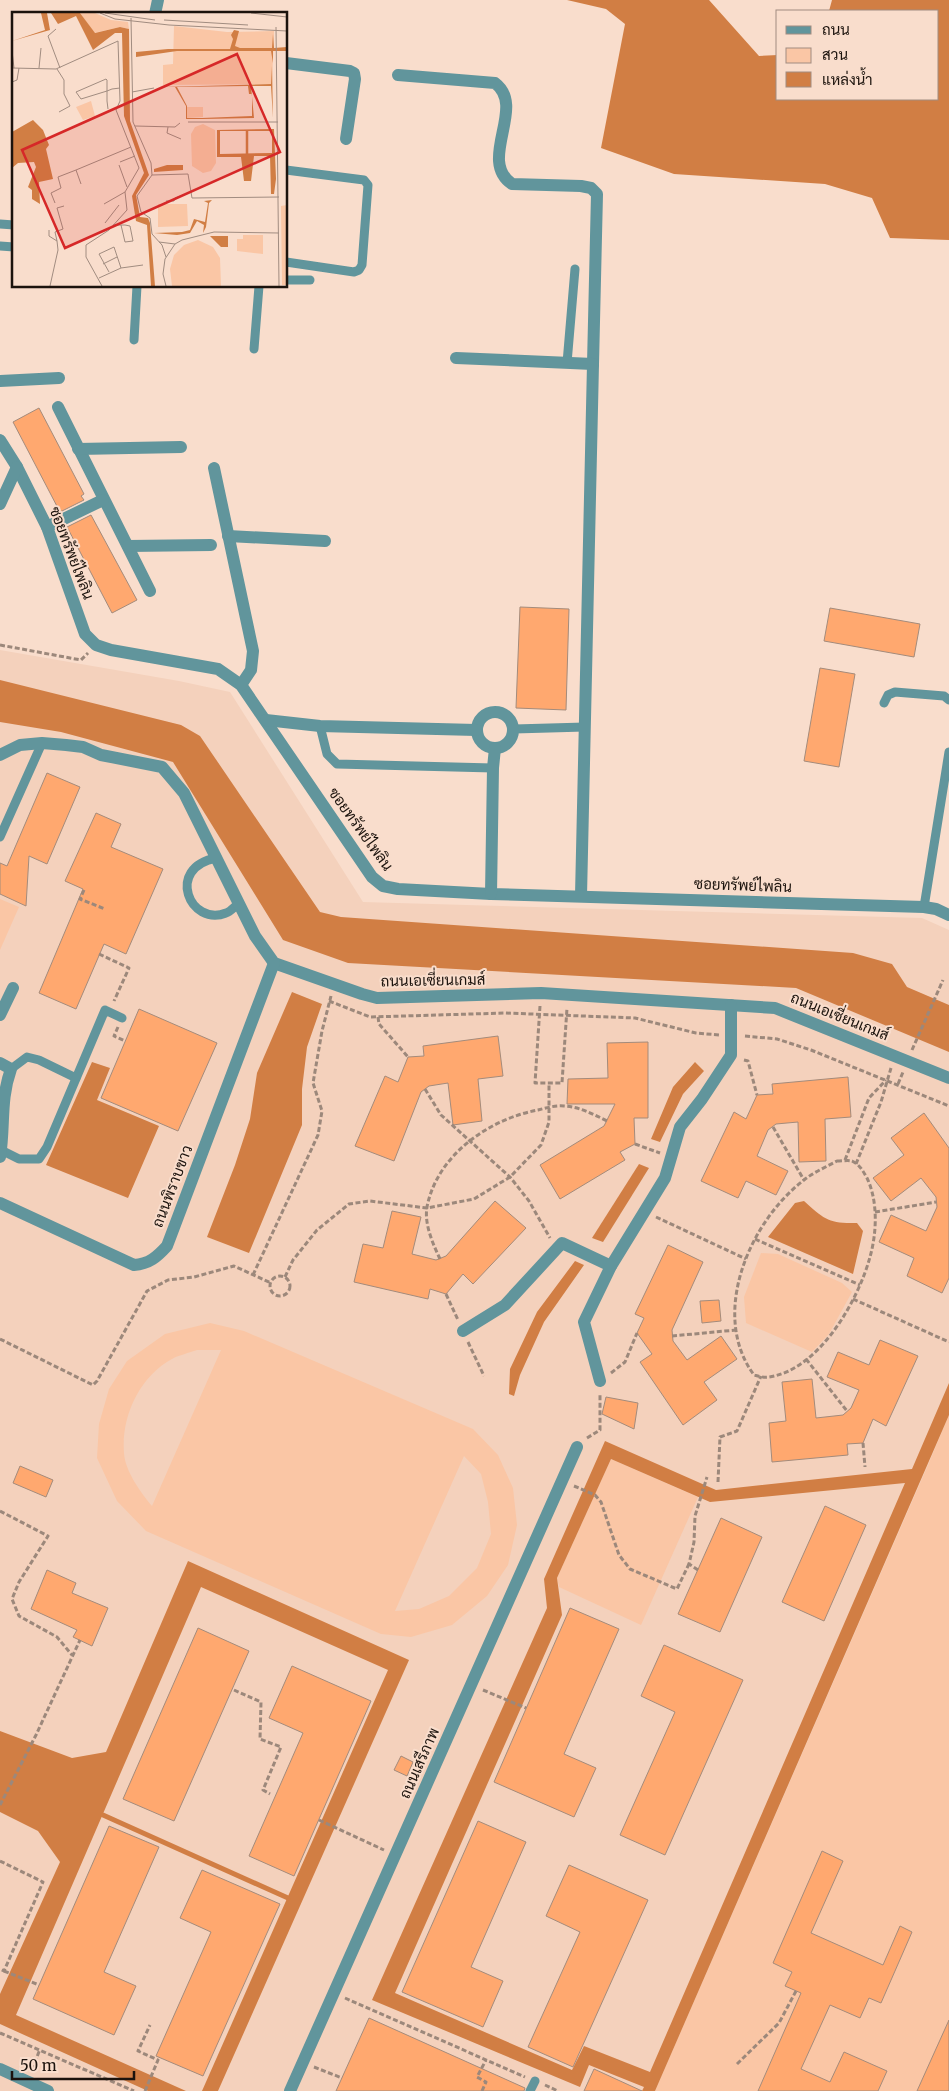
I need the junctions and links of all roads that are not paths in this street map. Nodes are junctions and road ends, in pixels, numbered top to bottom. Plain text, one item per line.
1 (288, 63) edge
2 (398, 75) dead end
3 (346, 139) dead end
4 (288, 170) edge
5 (288, 262) edge
6 (574, 269) dead end
7 (288, 280) edge
8 (310, 280) dead end
9 (137, 288) edge
10 (259, 288) edge
11 (134, 340) dead end
12 (254, 349) dead end
13 (456, 358) dead end
14 (567, 363) junction
15 (593, 364) junction
16 (59, 378) dead end
17 (0, 381) edge
18 (58, 407) dead end
19 (0, 440) edge
20 (181, 447) dead end
21 (78, 449) junction
22 (17, 467) junction
23 (214, 468) dead end
24 (103, 500) junction
25 (0, 504) edge
26 (47, 527) junction
27 (228, 536) junction
28 (325, 541) dead end
29 (211, 545) dead end
30 (128, 546) junction
31 (150, 591) dead end
32 (241, 685) junction
33 (949, 700) edge
34 (884, 703) dead end
35 (266, 720) junction
36 (320, 726) junction
37 (586, 727) junction
38 (514, 729) junction
39 (476, 730) junction
40 (42, 743) junction
41 (495, 748) junction
42 (949, 752) edge
43 (0, 755) edge
44 (493, 768) junction
45 (0, 837) edge
46 (216, 858) junction
47 (491, 894) junction
48 (581, 896) junction
49 (238, 904) junction
50 (924, 907) junction
51 (949, 915) edge
52 (274, 963) junction
53 (12, 988) dead end
54 (731, 1005) junction
55 (0, 1015) edge
56 (122, 1018) dead end
57 (6, 1066) edge
58 (76, 1078) junction
59 (949, 1078) edge
60 (1, 1154) edge
61 (0, 1203) edge
62 (611, 1266) junction
63 (463, 1331) dead end
64 (600, 1381) road end
65 (577, 1448) dead end
66 (0, 2069) edge
67 (534, 2081) road end
68 (43, 2090) edge
69 (290, 2091) edge
70 (530, 2091) edge

1 - 3 street
2 - 15 street
4 - 5 lane
6 - 14 lane
7 - 8 lane
9 - 11 lane
10 - 12 lane
13 - 14 street
14 - 15 street
15 - 37 street
16 - 17 street
18 - 21 street
19 - 22 street, ซอยทรัพย์ไพลิน
20 - 21 street
21 - 24 street
22 - 25 street
22 - 26 street, ซอยทรัพย์ไพลิน
23 - 27 street
24 - 26 street
24 - 30 street
26 - 32 street, ซอยทรัพย์ไพลิน
27 - 28 street
27 - 32 street
29 - 30 street
30 - 31 street
32 - 35 street, ซอยทรัพย์ไพลิน
33 - 34 lane
35 - 36 street
35 - 47 street, ซอยทรัพย์ไพลิน
36 - 39 street
36 - 44 lane
37 - 38 lane
37 - 48 street
38 - 39 street
38 - 41 street
39 - 41 street
40 - 43 street
40 - 45 lane
40 - 46 street
41 - 44 street
42 - 50 lane
44 - 47 street
46 - 49 street
46 - 49 lane
47 - 48 street, ซอยทรัพย์ไพลิน
48 - 50 street, ซอยทรัพย์ไพลิน
49 - 52 street
50 - 51 street, ซอยทรัพย์ไพลิน
52 - 54 street, ถนนเอเซี่ยนเกมส์
52 - 61 street, ถนนพิราบขาว
53 - 55 street
54 - 59 street, ถนนเอเซี่ยนเกมส์
54 - 62 street
56 - 58 lane
57 - 58 lane
57 - 60 street
58 - 60 lane
62 - 63 street
62 - 64 street
65 - 69 street, ถนนเสรีภาพ
66 - 68 street
67 - 70 lane

